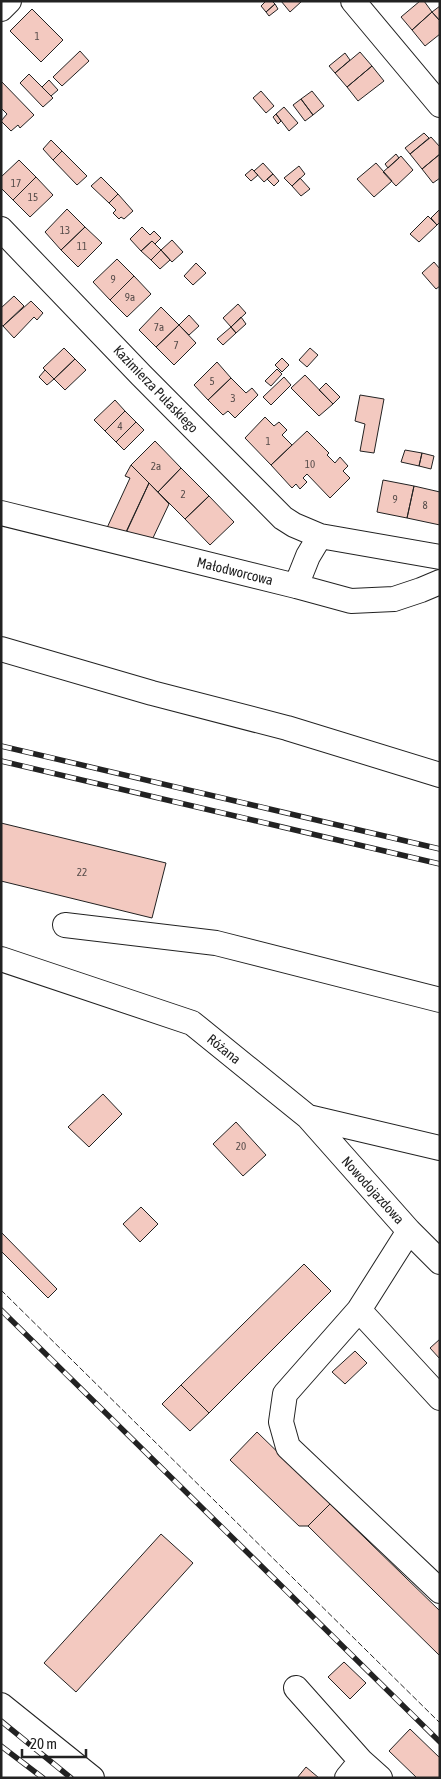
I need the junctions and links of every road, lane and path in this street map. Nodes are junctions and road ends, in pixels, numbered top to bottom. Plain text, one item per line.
1 (9, 1) edge
2 (353, 1) edge
3 (1, 9) edge
4 (440, 104) edge
5 (1, 229) edge
6 (1, 514) edge
7 (320, 536) junction
8 (440, 558) edge
9 (440, 582) edge
10 (296, 586) junction
11 (1, 649) edge
12 (440, 775) edge
13 (65, 925) dead end
14 (1, 959) edge
15 (440, 1000) edge
16 (308, 1117) junction
17 (440, 1148) edge
18 (410, 1231) junction
19 (440, 1262) edge
20 (359, 1310) junction
21 (440, 1398) edge
22 (440, 1591) edge
23 (296, 1688) dead end
24 (2, 1709) edge
25 (354, 1769) edge
26 (92, 1778) edge
27 (380, 1778) edge

1 - 3 street
2 - 4 street
5 - 7 street, Kazimierza Pułaskiego
6 - 10 street, Małodworcowa
7 - 8 street
7 - 10 street
9 - 10 street, Małodworcowa
11 - 12 street
13 - 15 street
14 - 16 street, Różana
16 - 17 street, Różana
16 - 18 street, Nowodojazdowa
18 - 19 street, Nowodojazdowa
18 - 20 street
20 - 21 street
20 - 22 street
23 - 25 street
24 - 26 street
25 - 27 street

